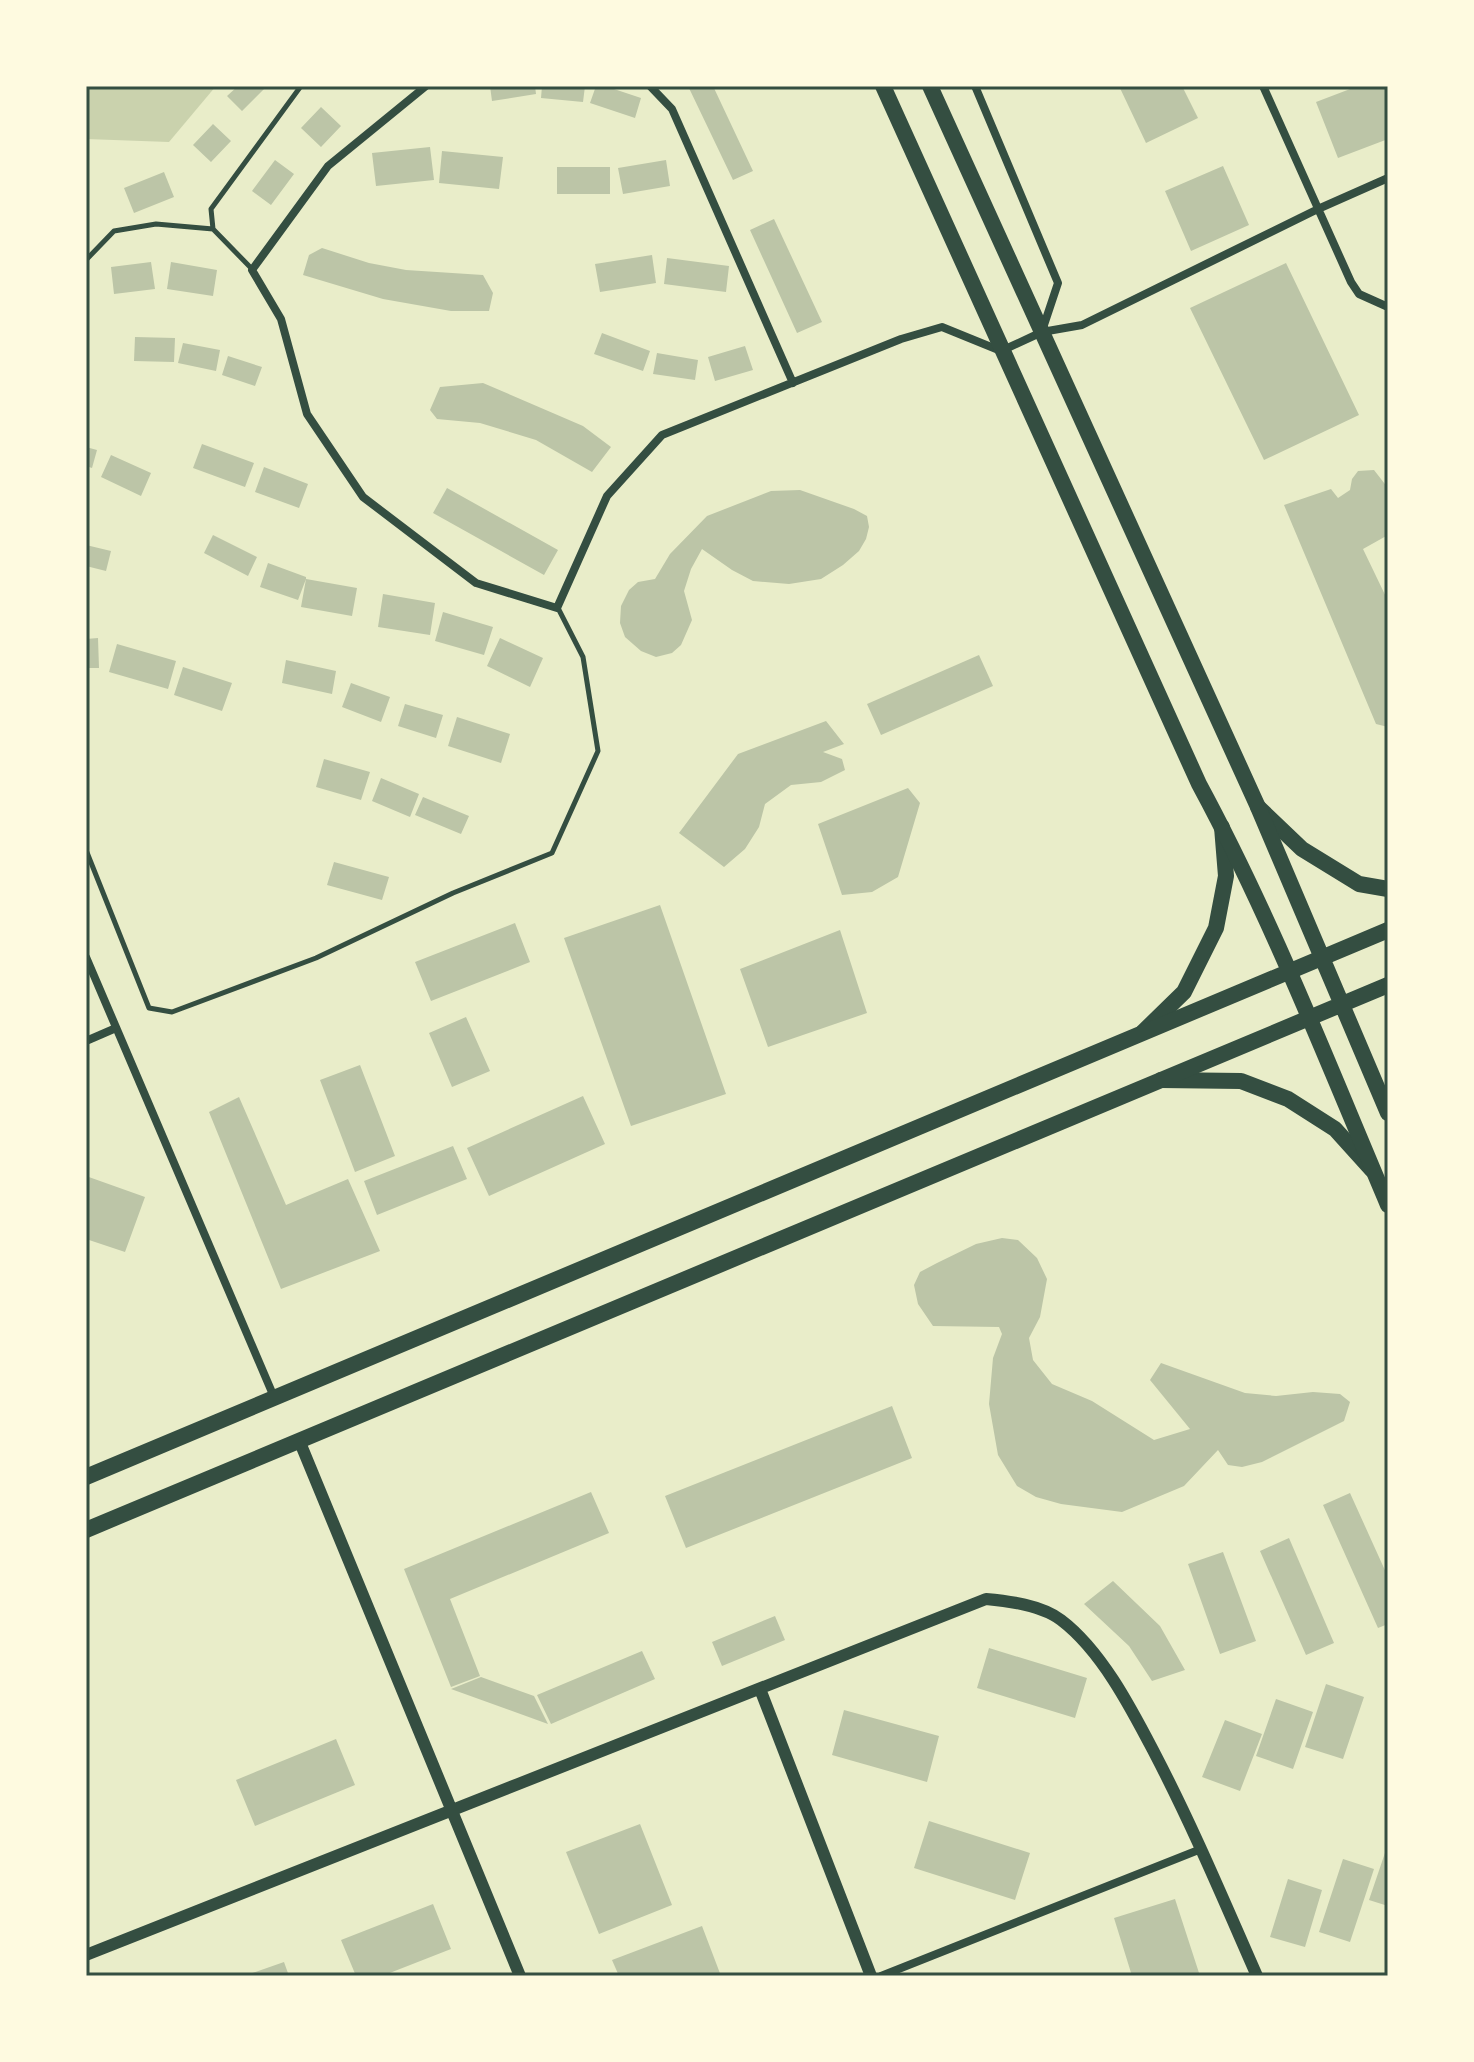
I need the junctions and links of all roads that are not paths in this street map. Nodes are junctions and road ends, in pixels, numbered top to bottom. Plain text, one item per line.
1 (301, 86) edge
2 (426, 86) edge
3 (650, 86) edge
4 (883, 86) edge
5 (930, 86) edge
6 (975, 86) edge
7 (1263, 86) edge
8 (1388, 178) edge
9 (1318, 209) junction
10 (213, 229) junction
11 (86, 260) edge
12 (252, 270) junction
13 (1388, 307) edge
14 (1042, 332) junction
15 (1001, 351) junction
16 (793, 383) junction
17 (557, 608) junction
18 (1258, 807) junction
19 (1222, 826) junction
20 (86, 850) edge
21 (1388, 889) edge
22 (1388, 930) edge
23 (86, 957) edge
24 (1321, 957) junction
25 (1289, 970) junction
26 (1388, 985) edge
27 (1341, 1005) junction
28 (1309, 1018) junction
29 (116, 1028) junction
30 (1143, 1032) junction
31 (86, 1041) edge
32 (1160, 1080) junction
33 (1388, 1113) edge
34 (1373, 1171) junction
35 (1388, 1205) edge
36 (274, 1398) junction
37 (299, 1440) junction
38 (86, 1477) edge
39 (86, 1530) edge
40 (760, 1689) junction
41 (451, 1810) junction
42 (1201, 1849) junction
43 (86, 1955) edge
44 (520, 1976) edge
45 (871, 1976) edge
46 (881, 1976) edge
47 (1257, 1976) edge

1 - 10 lane
2 - 12 street
3 - 16 street
4 - 15 main road
5 - 14 main road
6 - 14 street
7 - 9 street
8 - 9 street
9 - 13 street
9 - 14 street
10 - 11 lane
10 - 12 lane
12 - 17 street
14 - 15 street
14 - 18 main road
15 - 16 street
15 - 19 main road
16 - 17 street
17 - 20 lane
18 - 21 main road
18 - 24 main road
19 - 25 main road
19 - 30 main road
22 - 24 main road
23 - 29 street
24 - 25 main road
24 - 27 main road
25 - 28 main road
25 - 30 main road
26 - 27 main road
27 - 28 main road
27 - 33 main road
28 - 32 main road
28 - 34 main road
29 - 31 street
29 - 36 street
30 - 36 main road
32 - 34 main road
32 - 37 main road
34 - 35 main road
36 - 38 main road
37 - 39 main road
37 - 41 street
40 - 41 street
40 - 42 street
40 - 45 street
41 - 43 street
41 - 44 street
42 - 46 street
42 - 47 street

